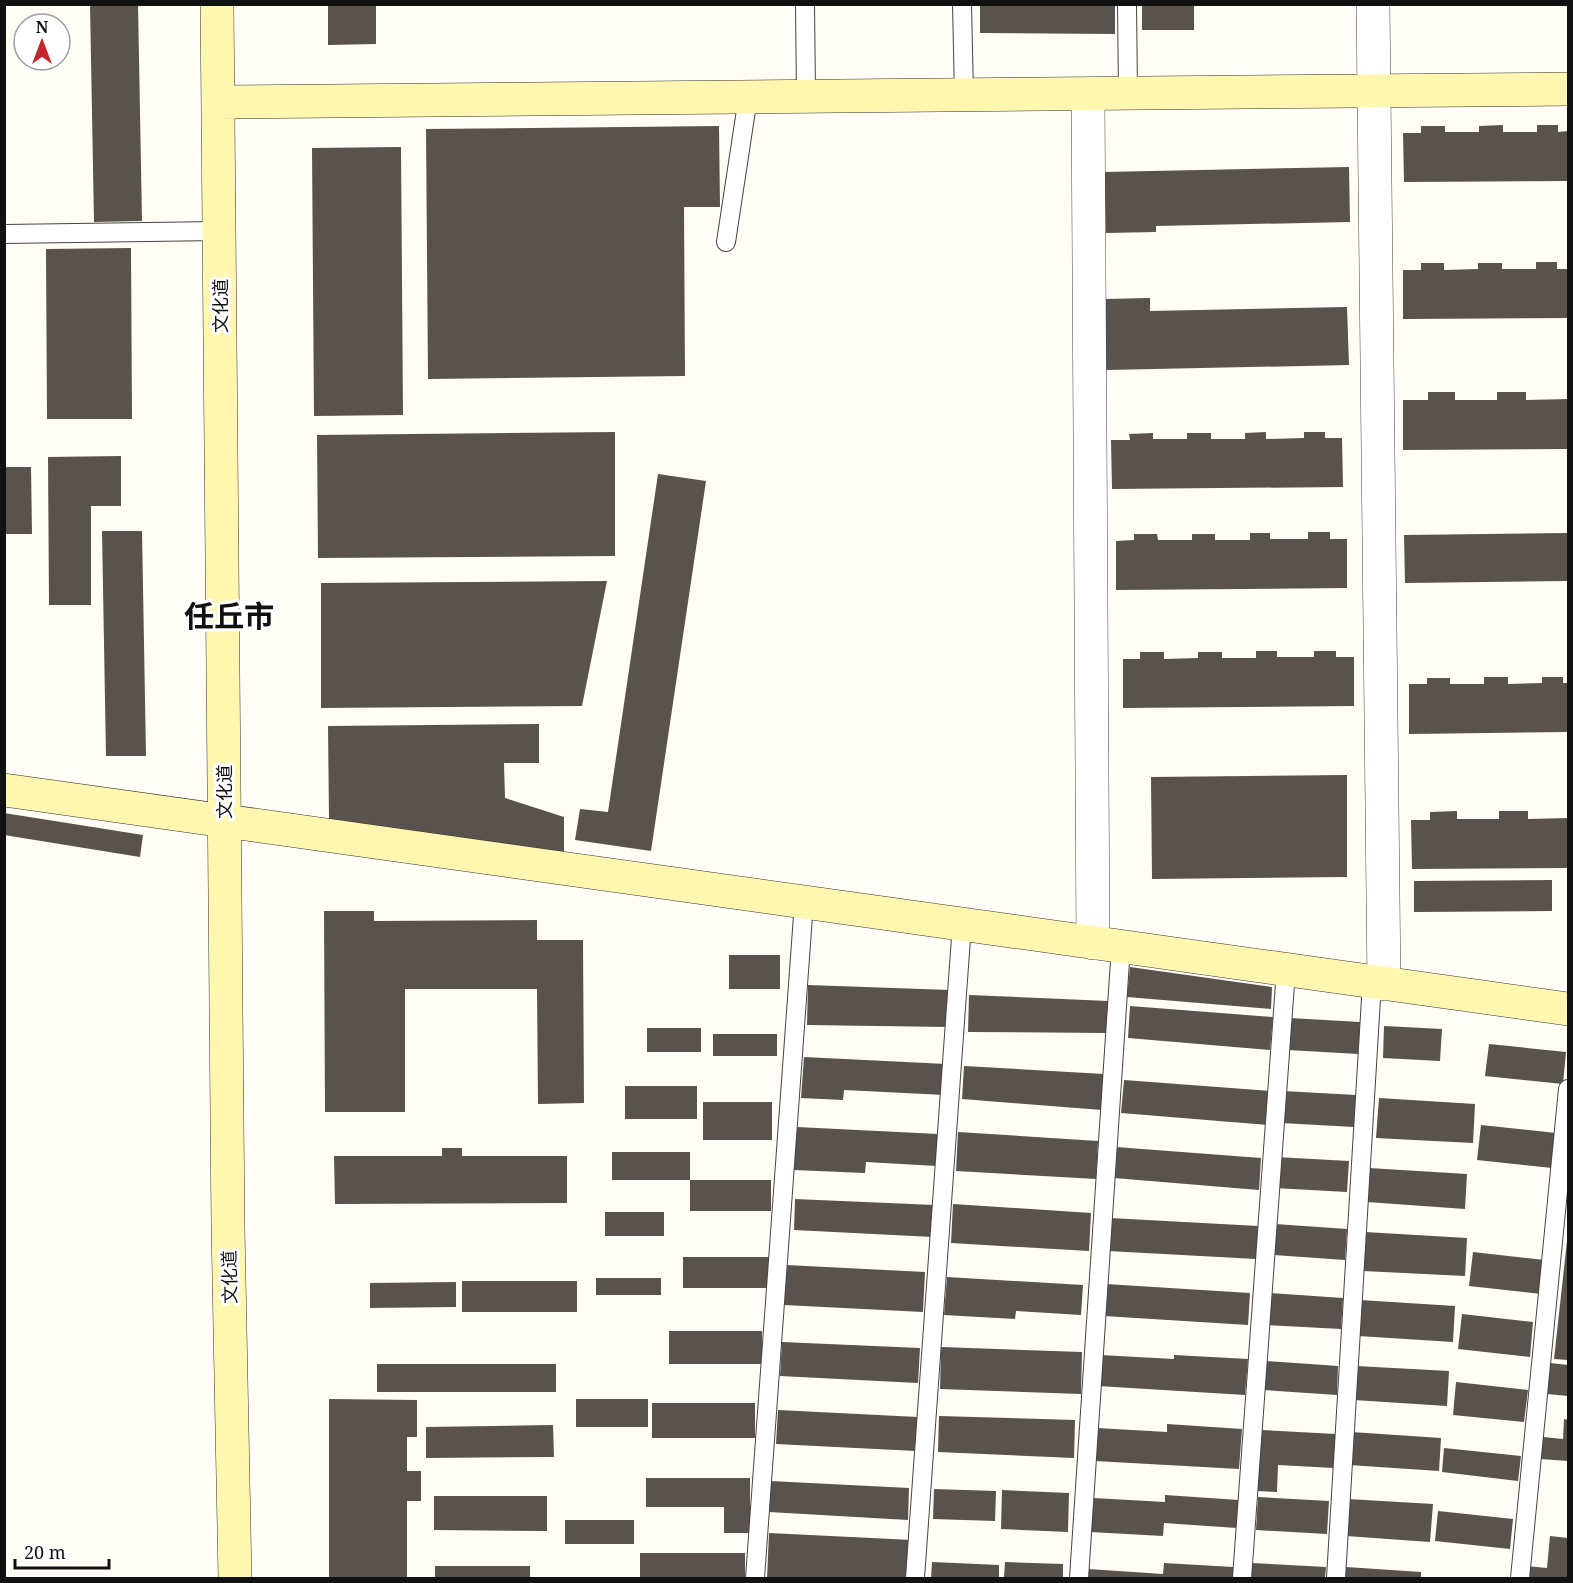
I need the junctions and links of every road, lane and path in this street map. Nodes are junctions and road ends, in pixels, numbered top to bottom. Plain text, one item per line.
1 (217, 4) edge
2 (806, 4) edge
3 (962, 4) edge
4 (1127, 4) edge
5 (1373, 4) edge
6 (1569, 89) edge
7 (1374, 91) junction
8 (1128, 93) junction
9 (1088, 94) junction
10 (964, 95) junction
11 (806, 96) junction
12 (748, 97) junction
13 (218, 102) junction
14 (219, 231) junction
15 (4, 234) edge
16 (726, 242) dead end
17 (4, 790) edge
18 (224, 821) junction
19 (804, 902) junction
20 (962, 924) junction
21 (1107, 945) junction
22 (1286, 970) junction
23 (1378, 983) junction
24 (1569, 1010) edge
25 (1569, 1089) edge
26 (235, 1578) edge
27 (755, 1578) edge
28 (915, 1578) edge
29 (1079, 1578) edge
30 (1242, 1578) edge
31 (1336, 1578) edge
32 (1520, 1578) edge

1 - 13 street, 文化道
2 - 11 lane
3 - 10 lane
4 - 8 lane
5 - 7 street
6 - 7 street
7 - 8 street
7 - 23 street
8 - 9 street
9 - 10 street
9 - 21 street
10 - 11 street
11 - 12 street
12 - 13 street
12 - 16 lane
13 - 14 street, 文化道
14 - 15 lane
14 - 18 street, 文化道
17 - 18 street
18 - 19 street
18 - 26 street, 文化道
19 - 20 street
19 - 27 lane
20 - 21 street
20 - 28 lane
21 - 22 street
21 - 29 lane
22 - 23 street
22 - 30 lane
23 - 24 street
23 - 31 lane
25 - 32 lane

